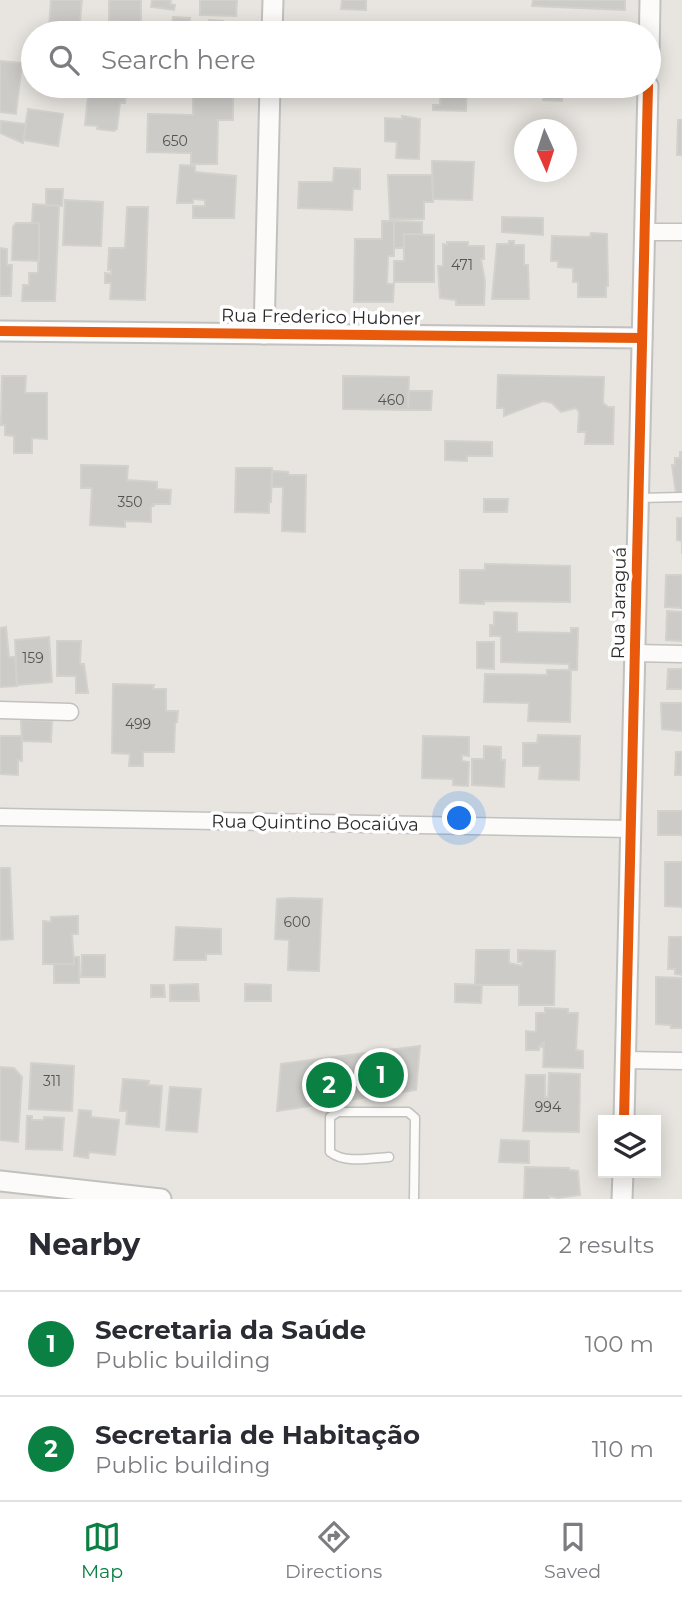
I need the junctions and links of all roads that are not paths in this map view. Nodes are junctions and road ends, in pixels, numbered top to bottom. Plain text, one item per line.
1 (272, 0) edge
2 (650, 0) edge
3 (272, 21) edge
4 (650, 21) edge
5 (270, 98) edge
6 (648, 98) edge
7 (645, 232) junction
8 (682, 232) edge
9 (0, 331) edge
10 (264, 334) junction
11 (642, 338) junction
12 (682, 497) edge
13 (639, 498) junction
14 (635, 653) junction
15 (682, 654) edge
16 (0, 710) edge
17 (70, 712) dead end
18 (0, 817) edge
19 (631, 829) junction
20 (625, 1060) junction
21 (682, 1061) edge
22 (624, 1115) edge
23 (389, 1157) dead end
24 (623, 1178) edge
25 (0, 1181) edge
26 (161, 1199) edge
27 (414, 1199) edge
28 (622, 1199) edge

1 - 3 street
2 - 4 street
5 - 10 street
6 - 7 street, Rua Jaraguá
7 - 8 street
7 - 11 street, Rua Jaraguá
9 - 10 street, Rua Frederico Hubner
10 - 11 street, Rua Frederico Hubner
11 - 13 street, Rua Jaraguá
12 - 13 lane
13 - 14 street, Rua Jaraguá
14 - 15 street
14 - 19 street, Rua Jaraguá
16 - 17 street
18 - 19 street, Rua Quintino Bocaiúva
19 - 20 street, Rua Jaraguá
20 - 21 street
20 - 22 street, Rua Jaraguá
23 - 27 lane
24 - 28 street
25 - 26 street

